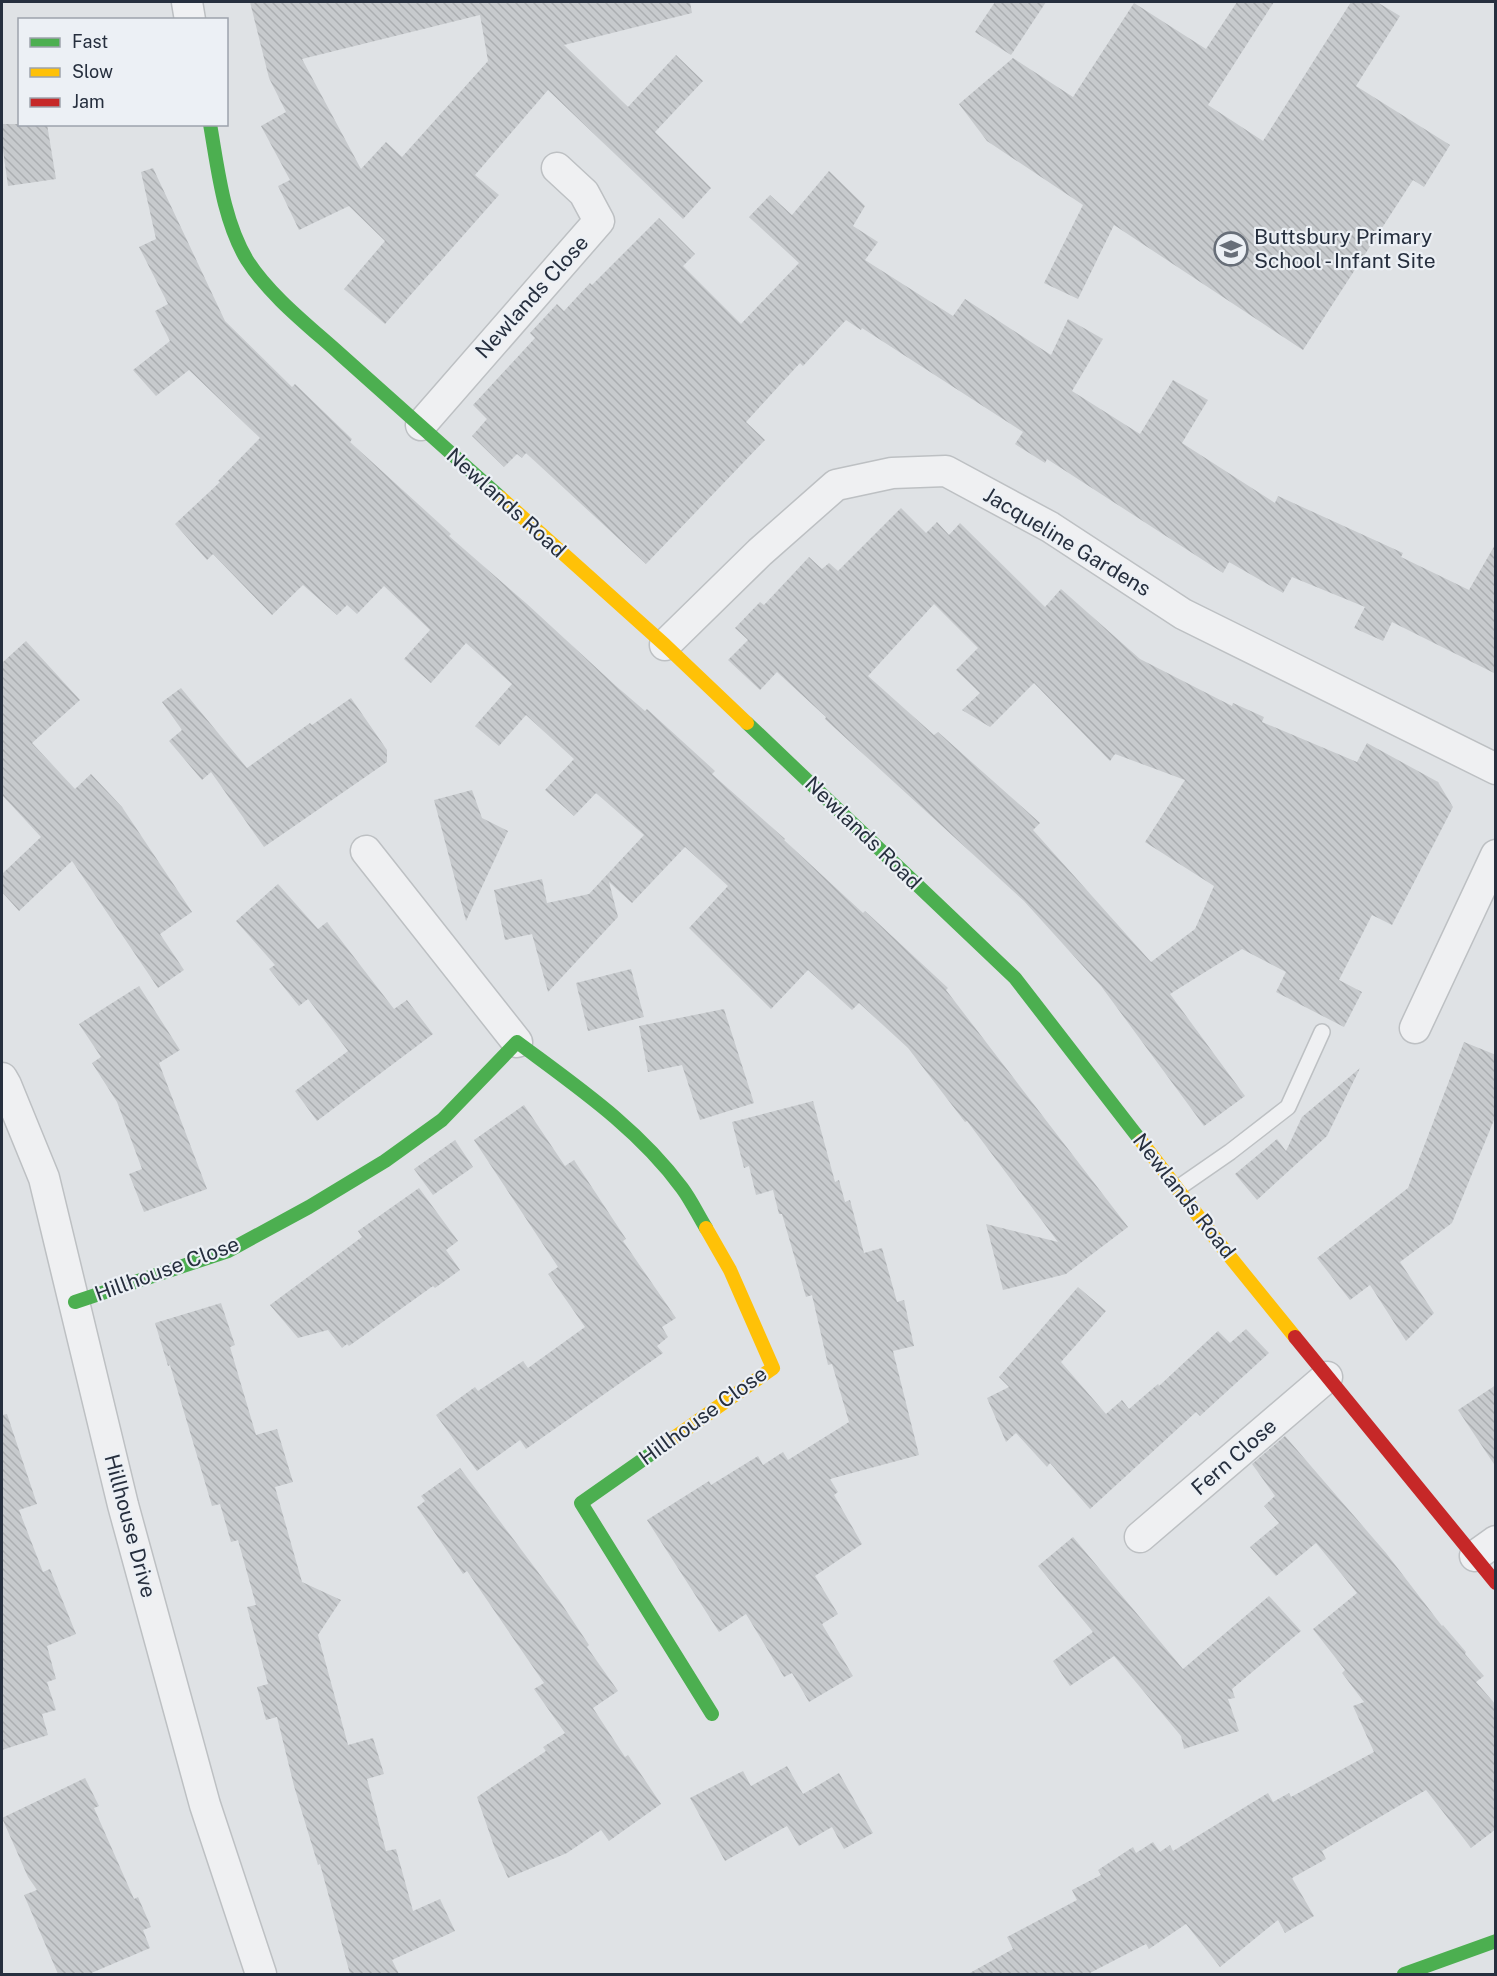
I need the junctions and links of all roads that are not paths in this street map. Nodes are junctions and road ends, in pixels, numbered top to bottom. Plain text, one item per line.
1 (187, 2) edge
2 (190, 18) edge
3 (210, 126) edge
4 (557, 168) dead end
5 (421, 425) junction
6 (666, 645) junction
7 (1496, 769) edge
8 (366, 851) dead end
9 (1496, 855) edge
10 (1415, 1028) dead end
11 (1322, 1032) dead end
12 (517, 1042) junction
13 (2, 1078) edge
14 (1178, 1188) junction
15 (75, 1302) junction
16 (1327, 1377) junction
17 (1140, 1537) dead end
18 (1485, 1549) edge
19 (1496, 1583) edge
20 (712, 1714) dead end
21 (1496, 1941) edge
22 (260, 1974) edge
23 (1404, 1974) edge

1 - 2 street
3 - 5 street, Newlands Road
4 - 5 street, Newlands Close
5 - 6 street, Newlands Road
6 - 7 street, Jacqueline Gardens
6 - 14 street, Newlands Road
8 - 12 street, Hillhouse Close
9 - 10 street
11 - 14 lane
12 - 15 street, Hillhouse Close
12 - 20 street, Hillhouse Close
13 - 15 street, Hillhouse Drive
14 - 16 street, Newlands Road
15 - 22 street, Hillhouse Drive
16 - 17 street, Fern Close
16 - 18 street, Newlands Road
18 - 19 street, Newlands Road
21 - 23 street

